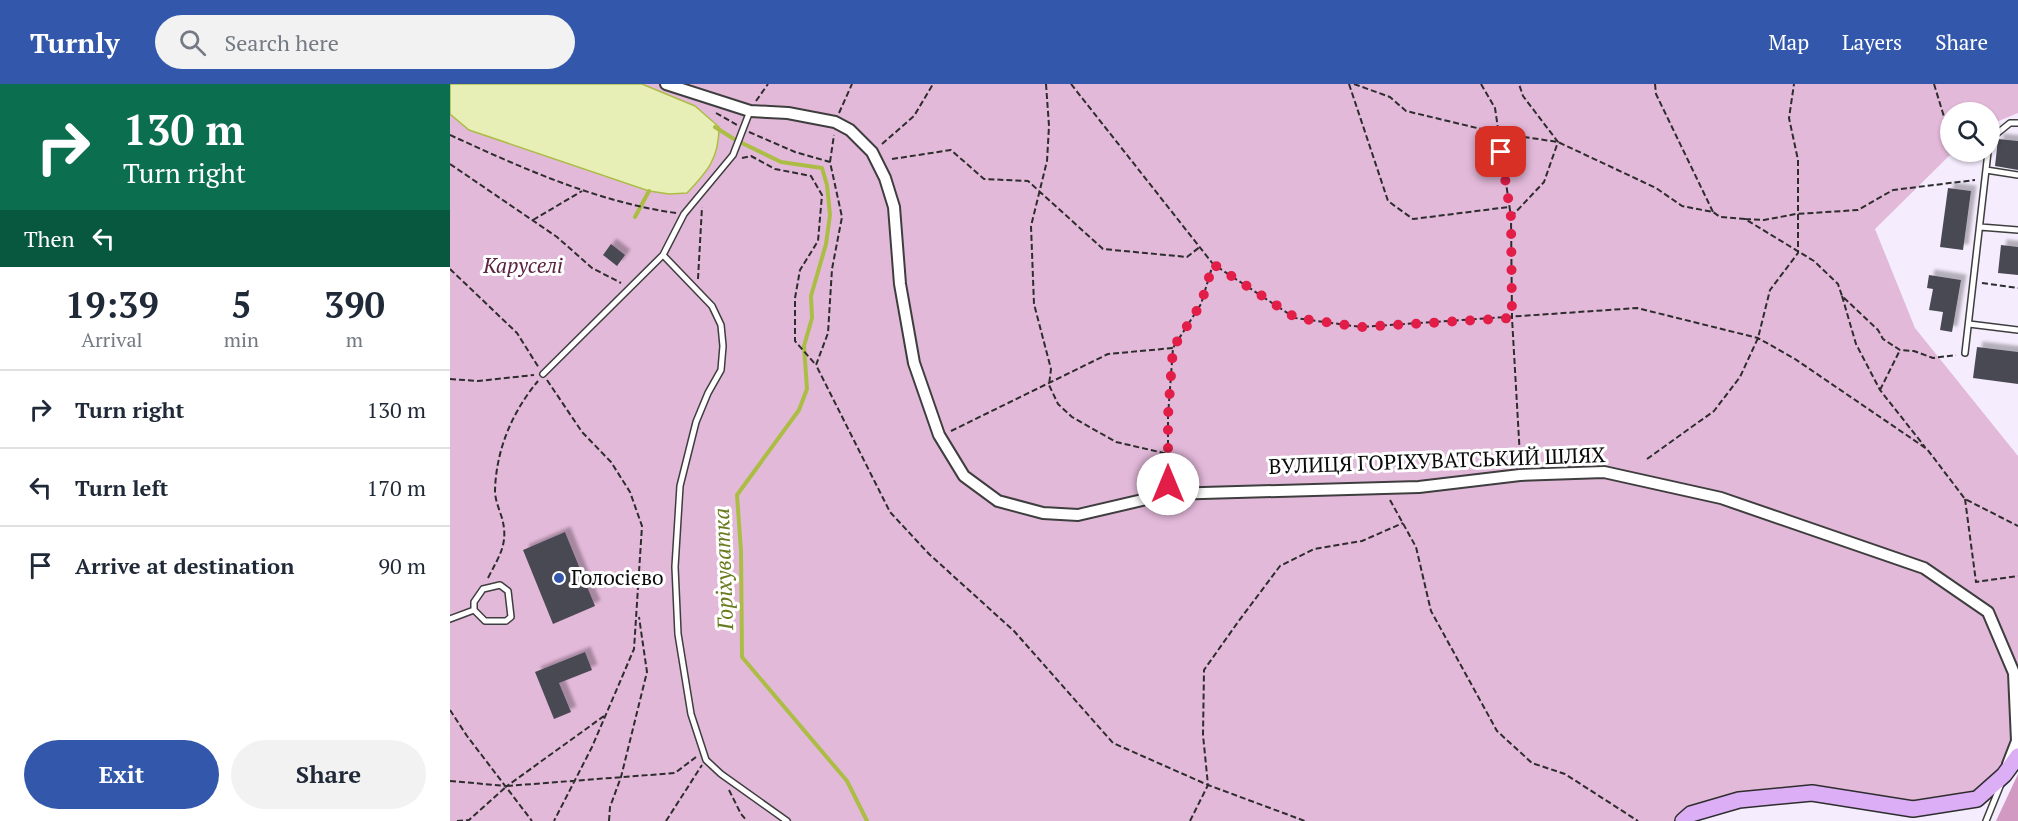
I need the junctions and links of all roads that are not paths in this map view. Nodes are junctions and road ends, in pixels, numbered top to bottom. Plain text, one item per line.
1 (666, 84) edge
2 (750, 111) junction
3 (2018, 123) edge
4 (2000, 131) edge
5 (1987, 162) edge
6 (1986, 170) junction
7 (2018, 175) edge
8 (1980, 226) junction
9 (2018, 230) edge
10 (663, 255) junction
11 (1969, 324) junction
12 (2018, 330) edge
13 (1965, 353) road end
14 (543, 374) road end
15 (474, 610) junction
16 (450, 619) edge
17 (2018, 756) edge
18 (2004, 775) junction
19 (787, 821) edge
20 (1683, 821) edge
21 (1986, 821) edge

1 - 2 street, ВУЛИЦЯ ГОРІХУВАТСЬКИЙ ШЛЯХ
2 - 10 lane
2 - 18 street, ВУЛИЦЯ ГОРІХУВАТСЬКИЙ ШЛЯХ
3 - 4 lane
5 - 6 lane
6 - 7 lane
6 - 8 lane
8 - 9 lane
8 - 11 lane
10 - 14 lane
10 - 19 lane
11 - 12 lane
11 - 13 lane
15 - 15 lane
15 - 16 lane
17 - 18 street
18 - 20 street, ВУЛИЦЯ ГОРІХУВАТСЬКИЙ ШЛЯХ
18 - 21 lane

